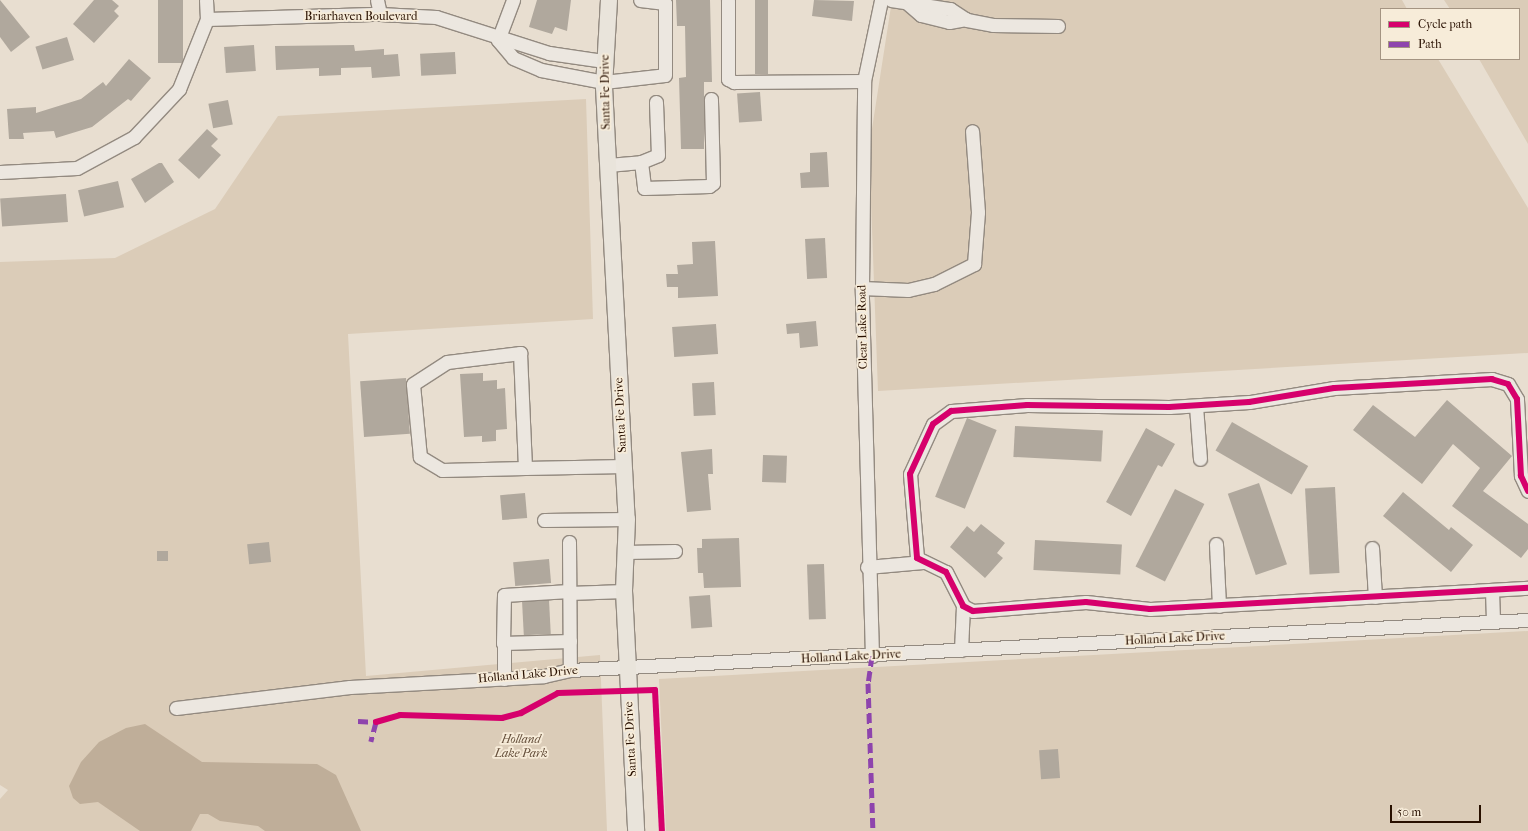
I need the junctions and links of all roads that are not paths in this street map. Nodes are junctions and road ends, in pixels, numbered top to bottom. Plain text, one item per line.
1 (206, 0) edge
2 (377, 0) edge
3 (512, 0) edge
4 (608, 0) edge
5 (640, 0) edge
6 (728, 0) edge
7 (881, 0) edge
8 (890, 0) edge
9 (380, 14) junction
10 (207, 19) junction
11 (1058, 26) dead end
12 (498, 40) junction
13 (604, 60) junction
14 (864, 81) junction
15 (604, 82) junction
16 (711, 99) dead end
17 (656, 102) dead end
18 (972, 131) dead end
19 (641, 162) junction
20 (608, 165) junction
21 (0, 172) edge
22 (862, 288) junction
23 (1196, 406) junction
24 (1200, 459) dead end
25 (624, 466) junction
26 (526, 468) junction
27 (1528, 491) edge
28 (627, 519) junction
29 (544, 520) dead end
30 (568, 542) dead end
31 (1216, 544) dead end
32 (1372, 548) dead end
33 (675, 551) dead end
34 (626, 552) junction
35 (923, 562) junction
36 (867, 567) junction
37 (1528, 588) edge
38 (624, 591) junction
39 (1492, 591) junction
40 (569, 592) junction
41 (1375, 597) junction
42 (963, 606) junction
43 (1219, 606) junction
44 (1528, 620) edge
45 (1493, 622) junction
46 (570, 641) junction
47 (504, 644) junction
48 (961, 650) junction
49 (872, 656) junction
50 (570, 670) junction
51 (628, 670) junction
52 (504, 679) junction
53 (176, 708) dead end
54 (636, 831) edge

1 - 10 street
2 - 9 street
3 - 12 street
4 - 13 main road, Santa Fe Drive
5 - 15 street
6 - 14 street
7 - 14 street, Clear Lake Road
8 - 11 street
9 - 10 street, Briarhaven Boulevard
9 - 12 street, Briarhaven Boulevard
10 - 21 street
12 - 13 street, Briarhaven Boulevard
12 - 15 street
13 - 15 main road, Santa Fe Drive
14 - 22 street, Clear Lake Road
15 - 20 main road, Santa Fe Drive
16 - 19 street
17 - 19 street
18 - 22 street
19 - 20 street
20 - 25 main road, Santa Fe Drive
22 - 36 street, Clear Lake Road
23 - 24 street
23 - 27 street
23 - 35 street
25 - 26 street
25 - 28 main road, Santa Fe Drive
26 - 26 street
28 - 29 street
28 - 34 main road, Santa Fe Drive
30 - 40 street
31 - 43 street
32 - 41 street
33 - 34 street
34 - 38 main road, Santa Fe Drive
35 - 36 street
35 - 42 street
36 - 49 street, Clear Lake Road
37 - 39 street
38 - 40 street
38 - 51 main road, Santa Fe Drive
39 - 41 street
39 - 45 street
40 - 46 street
40 - 47 street
41 - 43 street
42 - 43 street
42 - 48 street
44 - 45 street, Holland Lake Drive
45 - 48 street, Holland Lake Drive
46 - 47 street
46 - 50 street
47 - 52 street
48 - 49 street, Holland Lake Drive
49 - 51 street, Holland Lake Drive
50 - 51 street, Holland Lake Drive
50 - 52 street, Holland Lake Drive
51 - 54 main road, Santa Fe Drive
52 - 53 street, Holland Lake Drive

